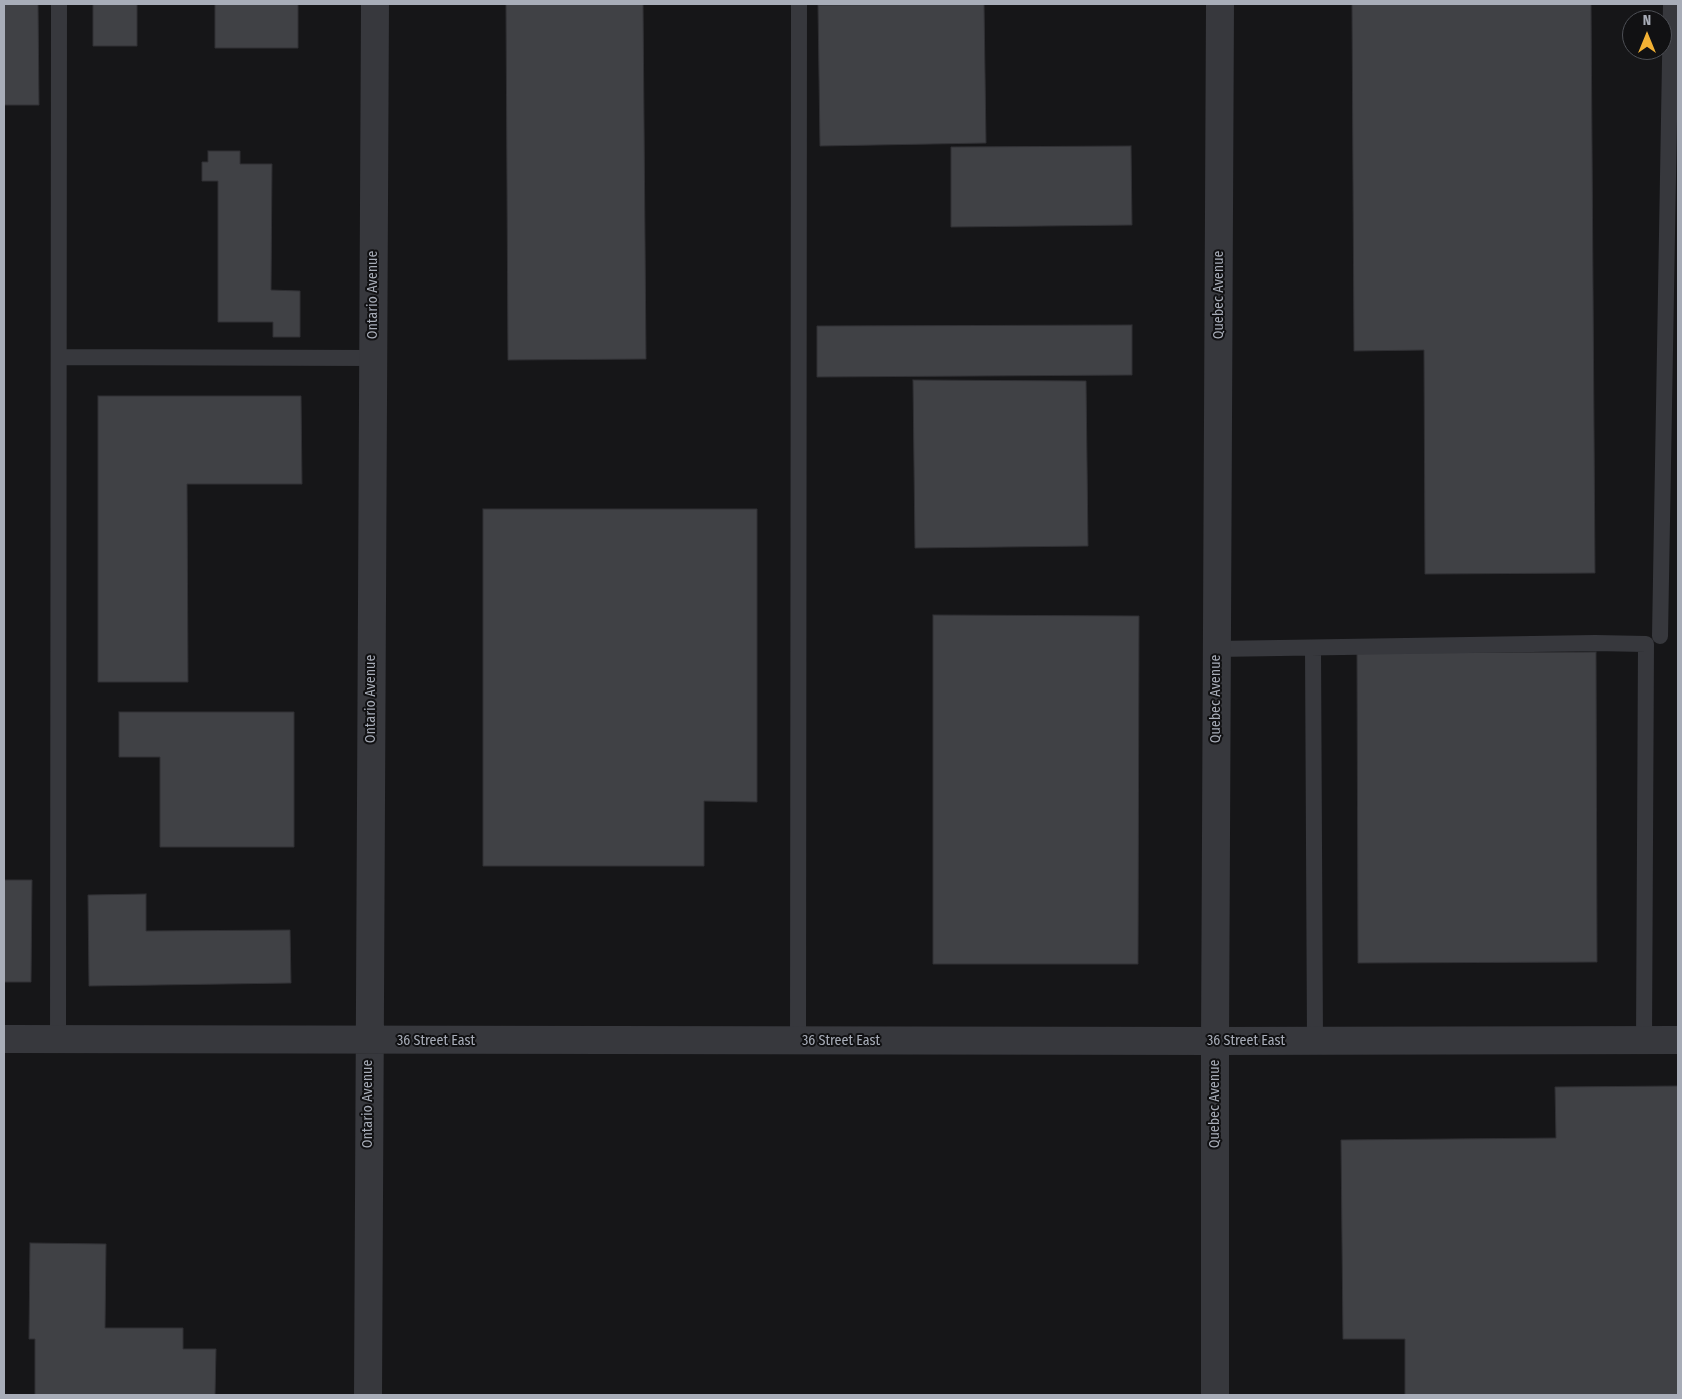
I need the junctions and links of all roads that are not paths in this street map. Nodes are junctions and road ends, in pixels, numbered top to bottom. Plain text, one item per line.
1 (59, 4) edge
2 (375, 4) edge
3 (799, 4) edge
4 (1220, 4) edge
5 (1671, 4) edge
6 (60, 357) junction
7 (373, 358) junction
8 (1660, 636) dead end
9 (1313, 648) junction
10 (1216, 649) junction
11 (4, 1039) edge
12 (58, 1039) junction
13 (368, 1040) junction
14 (798, 1040) junction
15 (1644, 1040) junction
16 (1678, 1040) edge
17 (1214, 1041) junction
18 (1315, 1041) junction
19 (368, 1395) edge
20 (1215, 1395) edge

1 - 6 lane
2 - 7 street, Ontario Avenue
3 - 14 lane
4 - 10 street, Quebec Avenue
5 - 8 lane
6 - 7 lane
6 - 12 lane
7 - 13 street, Ontario Avenue
9 - 10 lane
9 - 15 lane
9 - 18 lane
10 - 17 street, Quebec Avenue
11 - 12 street, 36 Street East
12 - 13 street, 36 Street East
13 - 14 street, 36 Street East
13 - 19 street, Ontario Avenue
14 - 17 street, 36 Street East
15 - 16 street, 36 Street East
15 - 18 street, 36 Street East
17 - 18 street, 36 Street East
17 - 20 street, Quebec Avenue

